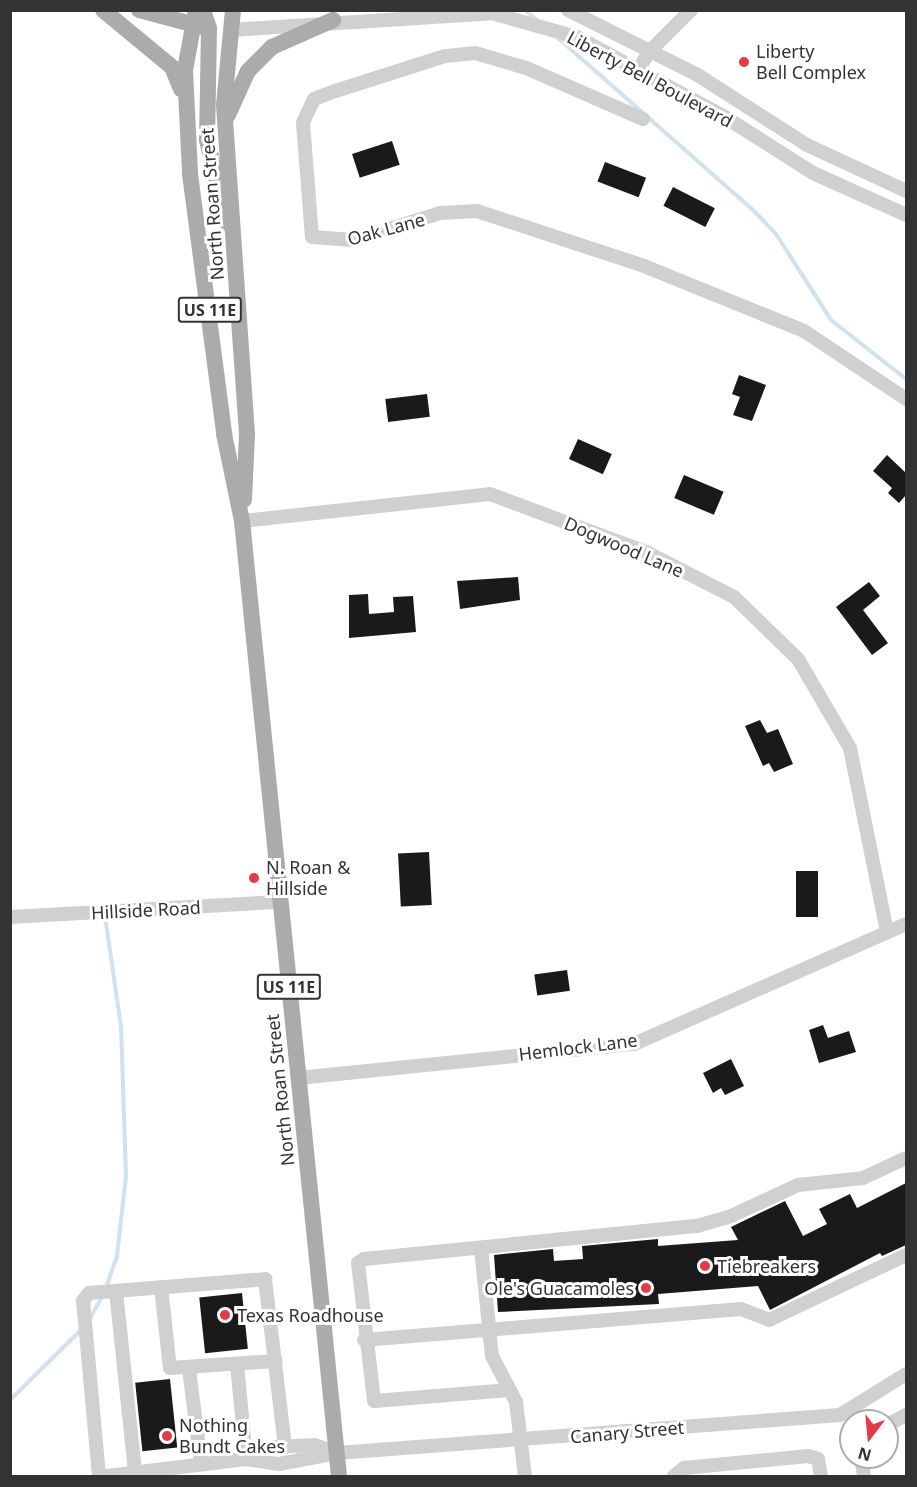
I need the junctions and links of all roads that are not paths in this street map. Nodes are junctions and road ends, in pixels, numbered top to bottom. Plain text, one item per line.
1 (103, 10) edge
2 (139, 10) edge
3 (203, 10) edge
4 (233, 10) edge
5 (568, 10) edge
6 (691, 10) edge
7 (194, 18) edge
8 (333, 20) junction
9 (209, 28) junction
10 (231, 30) junction
11 (650, 51) junction
12 (638, 70) junction
13 (184, 97) junction
14 (644, 118) dead end
15 (226, 119) junction
16 (803, 142) junction
17 (791, 159) junction
18 (906, 191) edge
19 (906, 215) edge
20 (234, 241) junction
21 (906, 399) edge
22 (242, 521) junction
23 (281, 902) junction
24 (10, 918) edge
25 (906, 924) edge
26 (887, 932) junction
27 (298, 1078) junction
28 (906, 1158) edge
29 (482, 1248) junction
30 (906, 1256) edge
31 (161, 1287) junction
32 (116, 1291) junction
33 (489, 1332) junction
34 (364, 1340) junction
35 (276, 1360) junction
36 (237, 1364) junction
37 (189, 1369) junction
38 (906, 1374) edge
39 (510, 1390) junction
40 (521, 1440) junction
41 (285, 1447) junction
42 (337, 1453) junction
43 (246, 1459) junction
44 (201, 1464) junction
45 (287, 1470) edge
46 (171, 1472) edge
47 (135, 1473) junction
48 (99, 1476) edge
49 (107, 1476) edge
50 (339, 1476) edge
51 (525, 1476) edge
52 (674, 1476) edge
53 (821, 1476) edge

1 - 13 main road
2 - 7 main road
3 - 9 main road
4 - 10 main road, US 11E
5 - 11 street, Liberty Bell Boulevard
6 - 11 street
7 - 9 main road
7 - 13 main road, North Roan Street / US 11E
8 - 10 street, Liberty Bell Boulevard
8 - 12 street, Liberty Bell Boulevard
8 - 15 main road
9 - 10 main road
9 - 20 main road
10 - 15 main road, North Roan Street / US 11E
11 - 12 street
11 - 16 street, Liberty Bell Boulevard
12 - 17 street, Liberty Bell Boulevard
13 - 22 main road, North Roan Street / US 11E
14 - 21 street, Oak Lane
15 - 20 main road, North Roan Street / US 11E
16 - 17 street
16 - 18 street, Liberty Bell Boulevard
17 - 19 street, Liberty Bell Boulevard
20 - 22 main road, North Roan Street / US 11E
22 - 23 main road, North Roan Street / US 11E
22 - 26 street, Dogwood Lane
23 - 24 street, Hillside Road
23 - 27 main road, North Roan Street / US 11E
25 - 26 street, Hemlock Lane
26 - 27 street, Hemlock Lane
27 - 42 main road, North Roan Street / US 11E
28 - 29 street
29 - 33 street
29 - 34 street
30 - 33 street
31 - 32 street
31 - 35 street
31 - 37 street
32 - 47 street
32 - 48 street
33 - 34 street
33 - 39 street
34 - 39 street
35 - 36 street
35 - 41 street
36 - 37 street
36 - 43 street
37 - 44 street
38 - 40 street, Canary Street
39 - 40 street
40 - 42 street, Canary Street
40 - 51 street
41 - 42 street
41 - 43 street
42 - 45 street
42 - 50 main road, North Roan Street / US 11E
43 - 44 street
43 - 45 street
44 - 46 street
46 - 47 street
47 - 49 street
52 - 53 street

